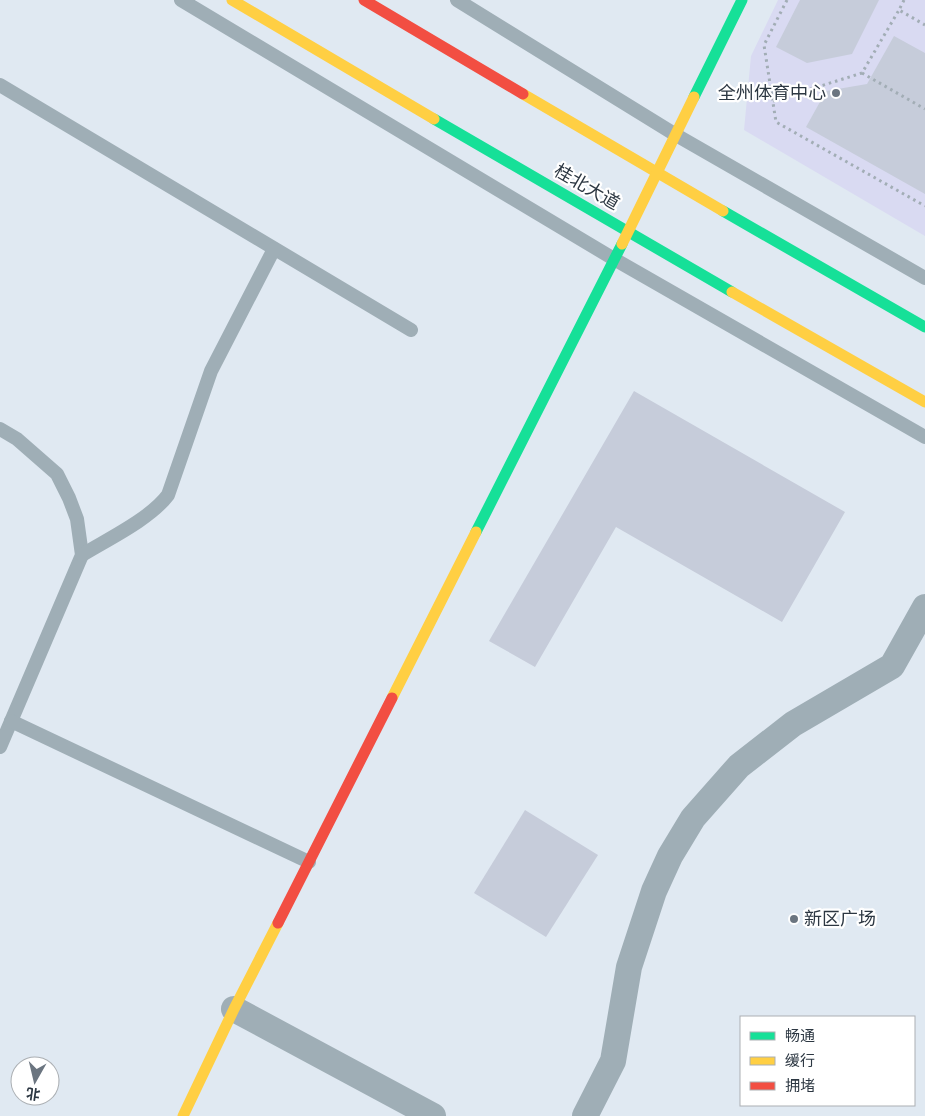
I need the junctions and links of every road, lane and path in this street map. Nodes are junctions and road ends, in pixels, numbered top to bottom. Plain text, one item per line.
1 (181, 0) edge
2 (232, 0) edge
3 (364, 0) edge
4 (457, 0) edge
5 (742, 0) edge
6 (787, 0) edge
7 (904, 0) edge
8 (899, 10) junction
9 (925, 25) edge
10 (862, 73) junction
11 (0, 85) edge
12 (773, 101) junction
13 (925, 109) edge
14 (676, 135) junction
15 (658, 173) junction
16 (925, 206) edge
17 (628, 232) junction
18 (274, 249) junction
19 (614, 259) junction
20 (925, 278) edge
21 (925, 327) edge
22 (411, 330) dead end
23 (925, 402) edge
24 (0, 429) edge
25 (925, 437) edge
26 (82, 555) junction
27 (925, 607) edge
28 (11, 721) junction
29 (0, 747) edge
30 (309, 862) junction
31 (234, 1009) junction
32 (404, 1109) edge
33 (183, 1116) edge
34 (432, 1116) edge
35 (585, 1116) edge

1 - 19 lane
2 - 17 main road, 桂北大道
3 - 15 main road
4 - 14 lane
5 - 14 main road
6 - 12 path
7 - 8 path
8 - 9 path
8 - 10 path
10 - 12 path
10 - 13 path
11 - 18 lane
12 - 16 path
14 - 15 main road
14 - 20 lane
15 - 17 main road
15 - 21 main road
17 - 19 main road
17 - 23 main road, 桂北大道
18 - 22 lane
18 - 26 lane
19 - 25 lane
19 - 30 main road
24 - 26 lane
26 - 28 lane
27 - 35 street
28 - 29 lane
28 - 30 lane
30 - 31 main road
31 - 32 street
31 - 33 main road
32 - 34 street

